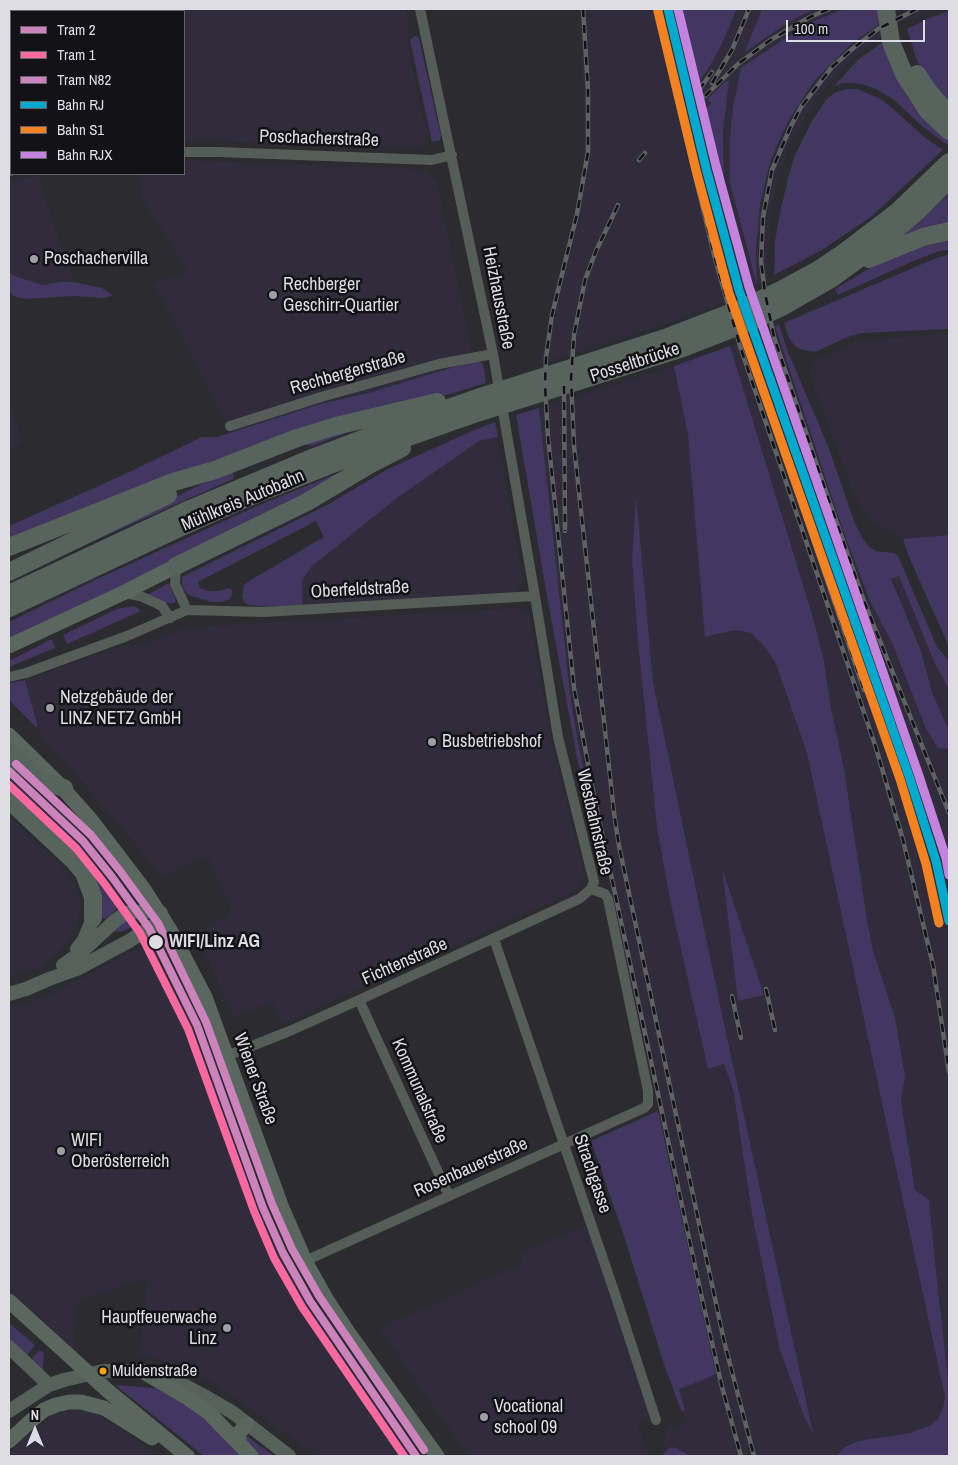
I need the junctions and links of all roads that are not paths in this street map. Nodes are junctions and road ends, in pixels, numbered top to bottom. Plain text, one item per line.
1 (420, 9) edge
2 (886, 9) edge
3 (898, 9) edge
4 (897, 40) junction
5 (949, 115) edge
6 (949, 131) edge
7 (185, 152) edge
8 (452, 155) junction
9 (948, 170) edge
10 (949, 231) edge
11 (847, 267) junction
12 (780, 299) junction
13 (493, 354) junction
14 (480, 403) junction
15 (230, 426) dead end
16 (75, 527) junction
17 (9, 547) edge
18 (176, 566) junction
19 (74, 570) junction
20 (9, 572) edge
21 (122, 593) junction
22 (9, 594) edge
23 (536, 596) junction
24 (9, 608) edge
25 (187, 610) junction
26 (170, 618) junction
27 (9, 646) edge
28 (9, 677) edge
29 (9, 735) edge
30 (9, 753) edge
31 (64, 788) junction
32 (9, 800) edge
33 (592, 889) junction
34 (162, 916) junction
35 (97, 926) junction
36 (494, 939) junction
37 (129, 941) junction
38 (49, 979) junction
39 (9, 994) edge
40 (360, 1000) junction
41 (227, 1056) junction
42 (648, 1104) joint
43 (564, 1144) junction
44 (449, 1196) junction
45 (305, 1261) junction
46 (9, 1301) edge
47 (9, 1346) edge
48 (142, 1371) junction
49 (49, 1385) junction
50 (9, 1411) edge
51 (656, 1420) dead end
52 (247, 1424) junction
53 (9, 1441) edge
54 (240, 1445) junction
55 (183, 1456) edge
56 (187, 1456) edge
57 (251, 1456) edge
58 (289, 1456) edge
59 (437, 1456) edge

1 - 8 street, Heizhausstraße
2 - 4 highway
3 - 4 highway
4 - 5 highway
4 - 6 highway
7 - 8 street, Poschacherstraße
8 - 13 street, Heizhausstraße
9 - 11 highway
9 - 12 highway
10 - 11 highway
11 - 12 highway
12 - 14 highway, Posseltbrücke
12 - 14 highway, Posseltbrücke
13 - 15 street, Rechbergerstraße
13 - 23 street, Heizhausstraße
14 - 16 highway
14 - 18 highway
14 - 19 highway, Mühlkreis Autobahn
16 - 17 highway
16 - 20 highway
18 - 21 main road
18 - 25 street
19 - 22 highway, Mühlkreis Autobahn
19 - 24 highway, Mühlkreis Autobahn
21 - 26 street
21 - 27 main road
23 - 25 street, Oberfeldstraße
23 - 33 street, Westbahnstraße
25 - 26 street, Oberfeldstraße
26 - 28 street, Oberfeldstraße
29 - 31 main road, Wiener Straße
30 - 31 highway
31 - 34 main road, Wiener Straße
32 - 35 highway
33 - 36 street, Fichtenstraße
33 - 42 street, Westbahnstraße
34 - 35 main road
34 - 37 main road
34 - 41 main road, Wiener Straße
35 - 37 main road
35 - 38 main road
36 - 40 street, Fichtenstraße
36 - 43 street, Strachgasse
37 - 38 main road
38 - 39 main road
40 - 41 street, Fichtenstraße
40 - 44 street, Kommunalstraße
41 - 45 main road, Wiener Straße
42 - 43 street, Rosenbauerstraße
43 - 44 street, Rosenbauerstraße
43 - 51 street, Strachgasse
44 - 45 street, Rosenbauerstraße
45 - 59 main road, Wiener Straße
46 - 56 main road
47 - 49 main road
48 - 49 main road
48 - 52 main road
48 - 54 main road
49 - 50 main road
52 - 54 main road
52 - 58 main road
53 - 55 main road
54 - 57 main road

